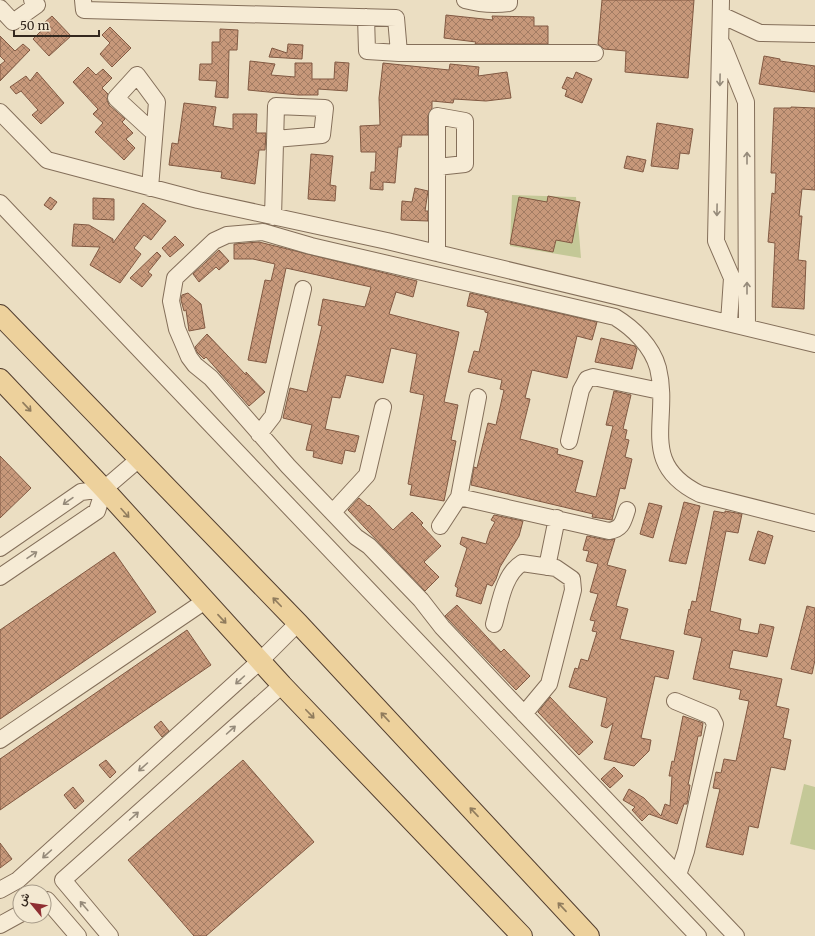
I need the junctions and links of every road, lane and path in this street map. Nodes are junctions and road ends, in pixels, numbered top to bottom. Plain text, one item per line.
1 (32, 0) edge
2 (83, 0) edge
3 (465, 0) edge
4 (510, 0) edge
5 (0, 8) edge
6 (721, 8) edge
7 (366, 17) junction
8 (815, 34) edge
9 (721, 41) junction
10 (596, 53) dead end
11 (399, 54) junction
12 (0, 112) edge
13 (154, 132) dead end
14 (275, 139) dead end
15 (437, 167) dead end
16 (150, 188) junction
17 (0, 203) edge
18 (273, 216) junction
19 (437, 253) junction
20 (303, 289) dead end
21 (0, 315) edge
22 (729, 322) junction
23 (747, 327) junction
24 (815, 344) edge
25 (0, 379) edge
26 (660, 390) junction
27 (478, 397) dead end
28 (383, 408) dead end
29 (259, 434) junction
30 (569, 441) dead end
31 (139, 459) junction
32 (104, 489) junction
33 (459, 496) junction
34 (627, 510) dead end
35 (333, 512) junction
36 (557, 518) junction
37 (815, 523) edge
38 (440, 526) dead end
39 (0, 548) edge
40 (547, 567) junction
41 (0, 577) edge
42 (205, 600) junction
43 (298, 623) junction
44 (494, 624) dead end
45 (261, 660) junction
46 (282, 685) junction
47 (675, 700) dead end
48 (524, 714) junction
49 (0, 740) edge
50 (678, 875) junction
51 (63, 880) junction
52 (0, 890) edge
53 (52, 893) edge
54 (52, 908) edge
55 (12, 918) edge
56 (0, 925) edge
57 (78, 936) edge
58 (110, 936) edge
59 (522, 936) edge
60 (589, 936) edge
61 (698, 936) edge
62 (736, 936) edge

1 - 5 street
2 - 7 street
3 - 4 street
6 - 8 street
6 - 9 street
7 - 11 street
7 - 11 street
9 -> 22 street
23 -> 9 street
10 - 11 street
12 - 16 street
13 - 16 street
14 - 18 street
15 - 19 street
16 - 18 street
17 - 61 street
18 - 19 street
19 - 22 street
20 - 29 street
21 - 31 main road
22 - 23 street
23 - 24 street
25 -> 32 main road
26 - 29 street
26 - 30 street
26 - 37 street
27 - 33 street
28 - 35 street
29 - 35 street
31 - 32 street
43 -> 31 main road
32 -> 39 street
41 -> 32 street
32 -> 42 main road
33 - 36 street
33 - 38 street
34 - 36 street
35 - 48 street
36 - 40 street
40 - 44 street
40 - 48 street
42 -> 45 main road
42 - 49 street
43 - 45 street
60 -> 43 main road
45 - 46 main road
45 -> 52 street
51 -> 46 street
46 -> 59 main road
47 - 50 street
48 - 50 street
50 - 62 street
51 - 53 street
58 -> 51 street
54 - 57 street
55 - 56 street

